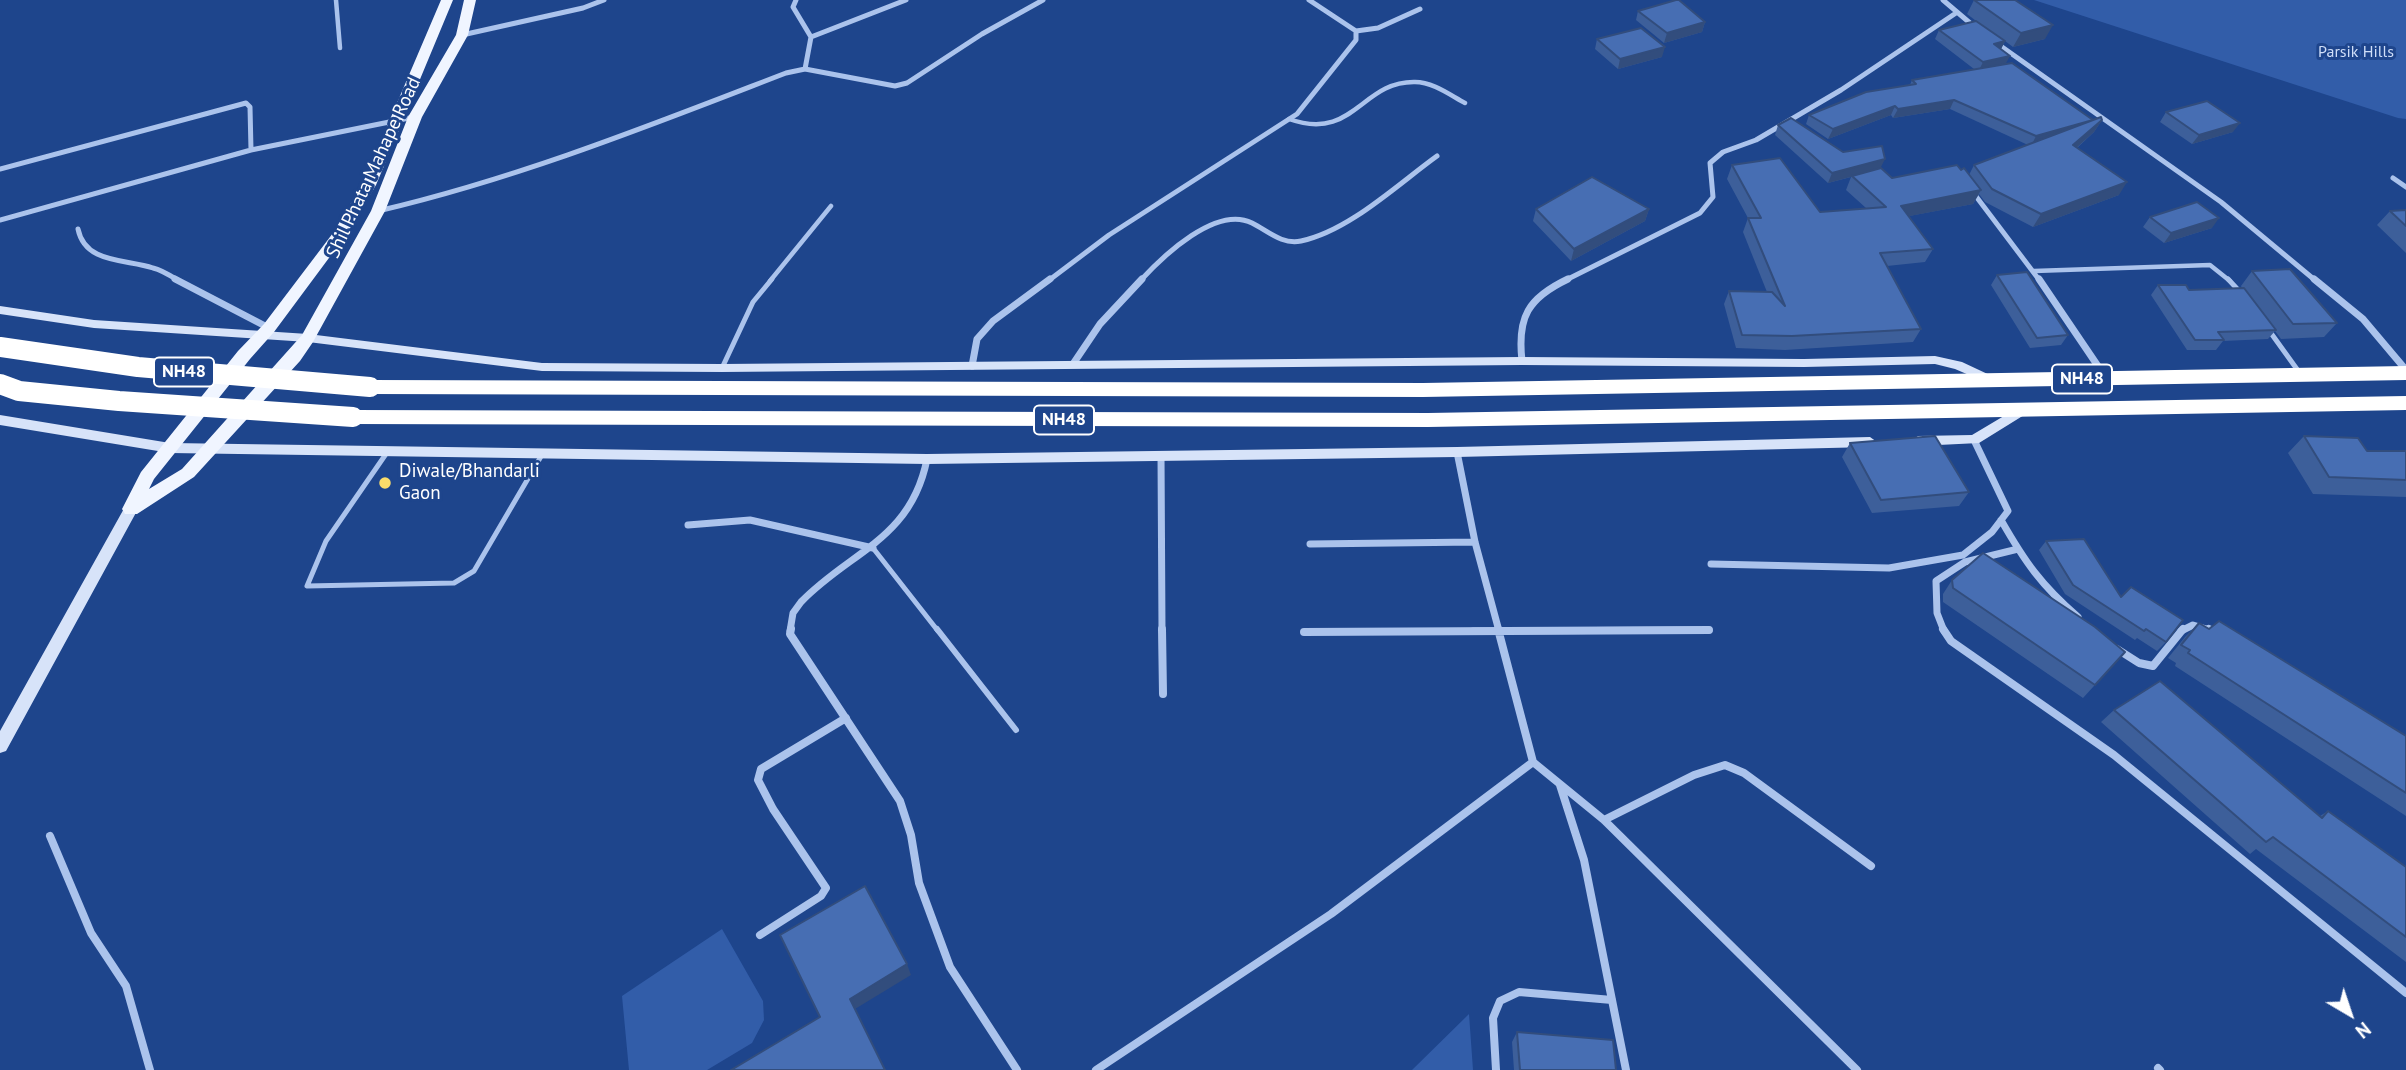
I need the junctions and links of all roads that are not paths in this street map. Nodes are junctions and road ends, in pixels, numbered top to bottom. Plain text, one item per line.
1 (336, 0) edge
2 (446, 0) edge
3 (470, 0) edge
4 (604, 0) edge
5 (796, 0) edge
6 (906, 0) edge
7 (1043, 0) edge
8 (1309, 0) edge
9 (1942, 0) edge
10 (1420, 9) dead end
11 (1956, 13) junction
12 (1356, 31) junction
13 (462, 35) junction
14 (811, 37) junction
15 (340, 48) dead end
16 (805, 68) junction
17 (1465, 103) dead end
18 (415, 117) junction
19 (397, 119) junction
20 (1290, 119) junction
21 (251, 150) junction
22 (1437, 156) dead end
23 (0, 169) edge
24 (2393, 178) dead end
25 (1965, 183) edge
26 (2406, 187) edge
27 (831, 206) dead end
28 (378, 211) junction
29 (0, 219) edge
30 (78, 229) dead end
31 (2034, 271) junction
32 (2247, 301) edge
33 (0, 310) edge
34 (2262, 322) edge
35 (265, 332) junction
36 (308, 338) junction
37 (0, 347) edge
38 (1522, 361) junction
39 (1073, 364) junction
40 (972, 366) junction
41 (722, 368) junction
42 (2406, 371) edge
43 (2301, 374) junction
44 (2209, 376) junction
45 (2106, 378) junction
46 (1990, 380) junction
47 (0, 384) edge
48 (2406, 403) edge
49 (2231, 406) junction
50 (2024, 409) junction
51 (0, 420) edge
52 (1974, 440) junction
53 (170, 447) junction
54 (210, 449) junction
55 (388, 451) junction
56 (1457, 452) junction
57 (543, 453) junction
58 (1161, 455) junction
59 (927, 459) junction
60 (131, 509) junction
61 (2001, 520) junction
62 (688, 525) dead end
63 (1475, 542) junction
64 (1310, 544) dead end
65 (873, 548) junction
66 (2018, 549) junction
67 (1712, 564) dead end
68 (2086, 623) edge
69 (1497, 630) junction
70 (1709, 630) dead end
71 (1304, 632) dead end
72 (2226, 639) edge
73 (2114, 647) edge
74 (1163, 694) dead end
75 (846, 718) junction
76 (1016, 730) dead end
77 (0, 746) edge
78 (1533, 762) junction
79 (1560, 784) junction
80 (1604, 820) junction
81 (50, 836) dead end
82 (1871, 866) dead end
83 (760, 935) dead end
84 (2406, 993) edge
85 (1612, 1000) junction
86 (150, 1070) edge
87 (1017, 1070) edge
88 (1096, 1070) edge
89 (1496, 1070) edge
90 (1626, 1070) edge
91 (1857, 1070) edge

1 - 15 lane
2 - 19 main road, Shil Phata Mahape Road
3 - 13 main road, Shil Phata Mahape Road
4 - 13 street
5 - 14 street
6 - 14 street
7 - 16 street
8 - 12 street
9 - 11 street
10 - 12 street
11 - 38 street
11 - 42 street
12 - 20 street
13 - 18 main road, Shil Phata Mahape Road
14 - 16 street
16 - 28 street
17 - 20 lane
18 - 19 street
18 - 28 main road, Shil Phata Mahape Road
19 - 21 street
19 - 35 main road, Shil Phata Mahape Road
20 - 40 street
21 - 23 street
21 - 29 street
22 - 39 street
24 - 26 street
25 - 31 street
27 - 41 lane
28 - 36 main road, Shil Phata Mahape Road
30 - 35 street
31 - 32 lane
31 - 45 street
33 - 35 street
34 - 43 lane
35 - 36 street
35 - 53 main road, Shil Phata Mahape Road
36 - 41 street
36 - 54 main road, Shil Phata Mahape Road
37 - 46 highway, NH48, bridge
38 - 39 street
38 - 46 street
39 - 40 street
40 - 41 street
42 - 43 highway, NH48
43 - 44 highway, NH48
44 - 45 highway, NH48
44 - 49 highway
45 - 46 highway, NH48
47 - 50 highway, NH48, bridge
48 - 49 highway, NH48
49 - 50 highway, NH48
50 - 52 street
51 - 53 street
52 - 56 street
52 - 61 street
53 - 54 street
53 - 60 main road, Shil Phata Mahape Road
54 - 55 street
54 - 60 main road, Shil Phata Mahape Road
55 - 57 street
55 - 57 lane
56 - 58 street
56 - 63 street
57 - 59 street
58 - 59 street
58 - 74 street
59 - 65 street
60 - 77 street
61 - 66 street
61 - 67 street
62 - 65 street
63 - 64 street
63 - 69 street
65 - 75 street
65 - 76 lane
66 - 68 street
66 - 84 street
69 - 70 street
69 - 71 street
69 - 78 street
72 - 73 street
75 - 83 street
75 - 87 street
78 - 79 street
78 - 88 street
79 - 80 street
79 - 85 street
80 - 82 street
80 - 91 street
81 - 86 street
85 - 89 street
85 - 90 street

